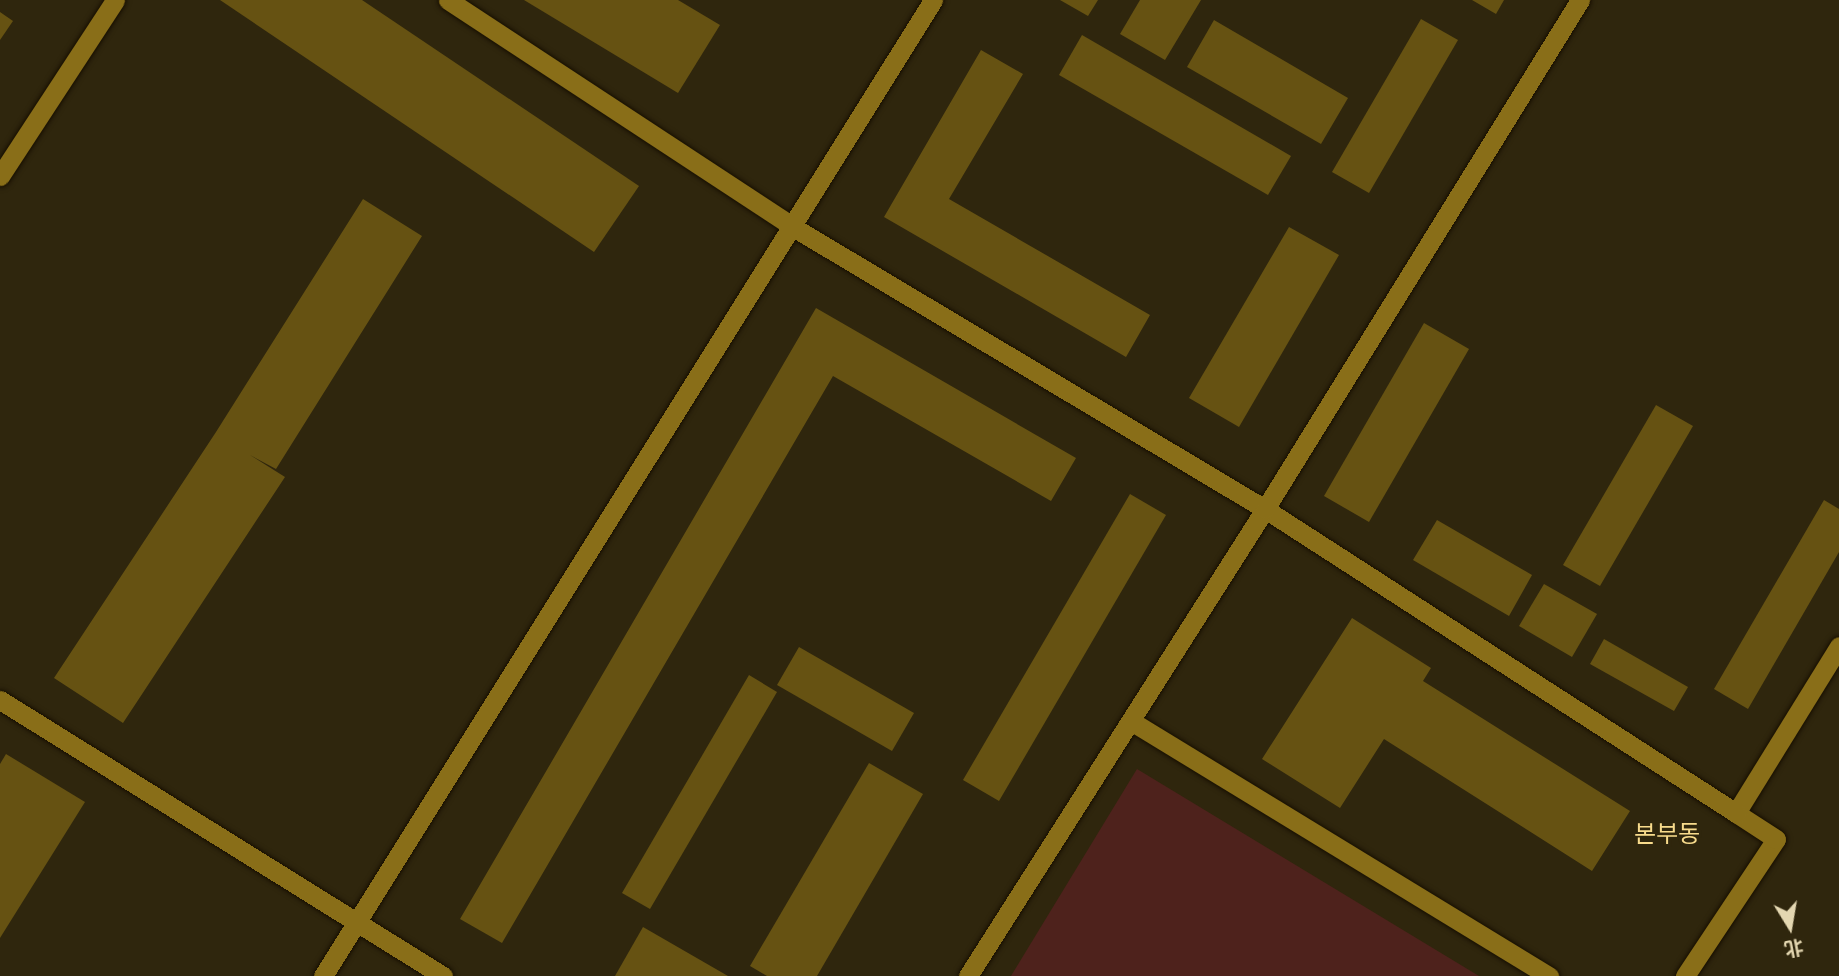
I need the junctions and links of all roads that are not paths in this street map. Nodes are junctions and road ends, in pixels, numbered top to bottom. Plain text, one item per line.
1 (115, 0) edge
2 (448, 0) edge
3 (933, 0) edge
4 (1580, 0) edge
5 (0, 176) edge
6 (793, 227) junction
7 (1265, 509) junction
8 (1839, 646) edge
9 (0, 700) edge
10 (1131, 721) junction
11 (1736, 813) junction
12 (357, 922) junction
13 (323, 976) edge
14 (443, 976) edge
15 (968, 976) edge
16 (1549, 976) edge
17 (1685, 976) edge

1 - 5 street
2 - 6 street
3 - 6 street
4 - 7 street
6 - 7 street
6 - 12 street
7 - 10 street
7 - 11 street
8 - 11 street
9 - 12 street
10 - 15 street
10 - 16 street
11 - 17 street
12 - 13 street
12 - 14 street

